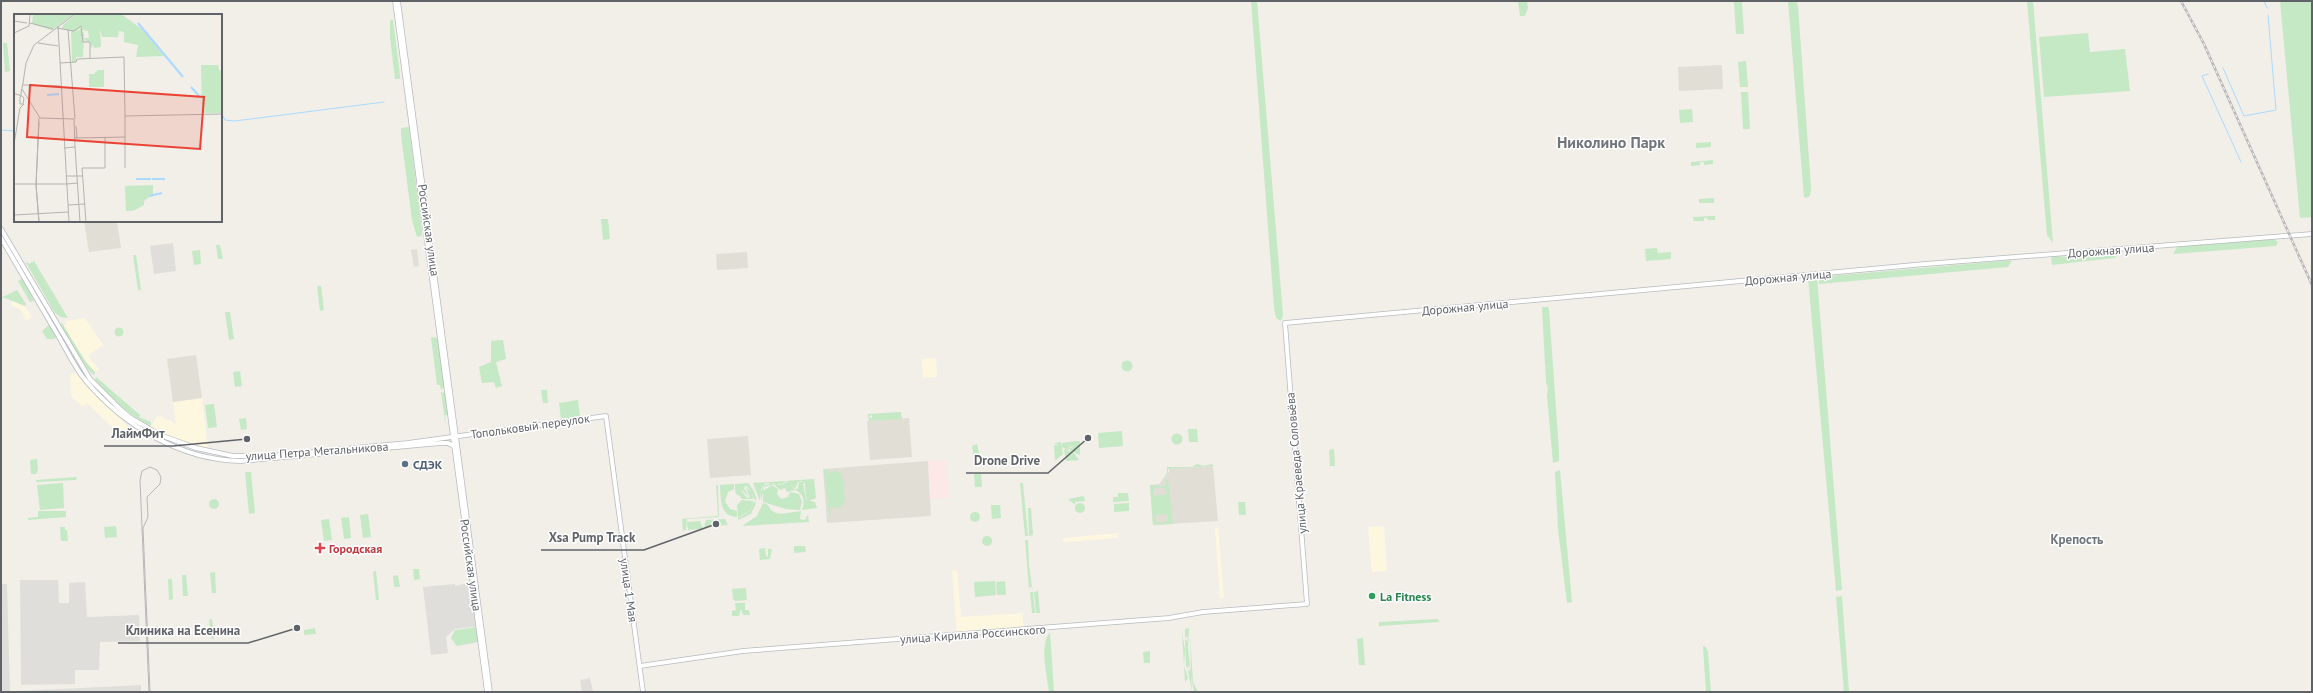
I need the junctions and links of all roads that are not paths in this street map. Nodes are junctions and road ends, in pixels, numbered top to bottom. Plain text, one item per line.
1 (395, 1) edge
2 (398, 1) edge
3 (1, 229) edge
4 (2312, 234) edge
5 (1, 238) edge
6 (1285, 323) joint
7 (606, 416) joint
8 (452, 439) junction
9 (415, 445) junction
10 (391, 447) junction
11 (1307, 604) joint
12 (640, 666) junction
13 (487, 692) edge
14 (490, 692) edge
15 (643, 692) edge

1 - 8 main road, Российская улица
2 - 8 main road, Российская улица
3 - 10 main road, улица Петра Метальникова
4 - 6 main road, Дорожная улица
5 - 10 main road, улица Петра Метальникова
6 - 11 main road, улица Краеведа Соловьёва
7 - 8 main road, Топольковый переулок
7 - 12 main road, улица 1 Мая
8 - 9 main road
8 - 9 main road, улица Петра Метальникова
8 - 10 main road, улица Петра Метальникова
8 - 13 main road, Российская улица
8 - 14 main road, Российская улица
9 - 10 main road, улица Петра Метальникова
11 - 12 main road, улица Кирилла Россинского
12 - 15 main road, улица 1 Мая

